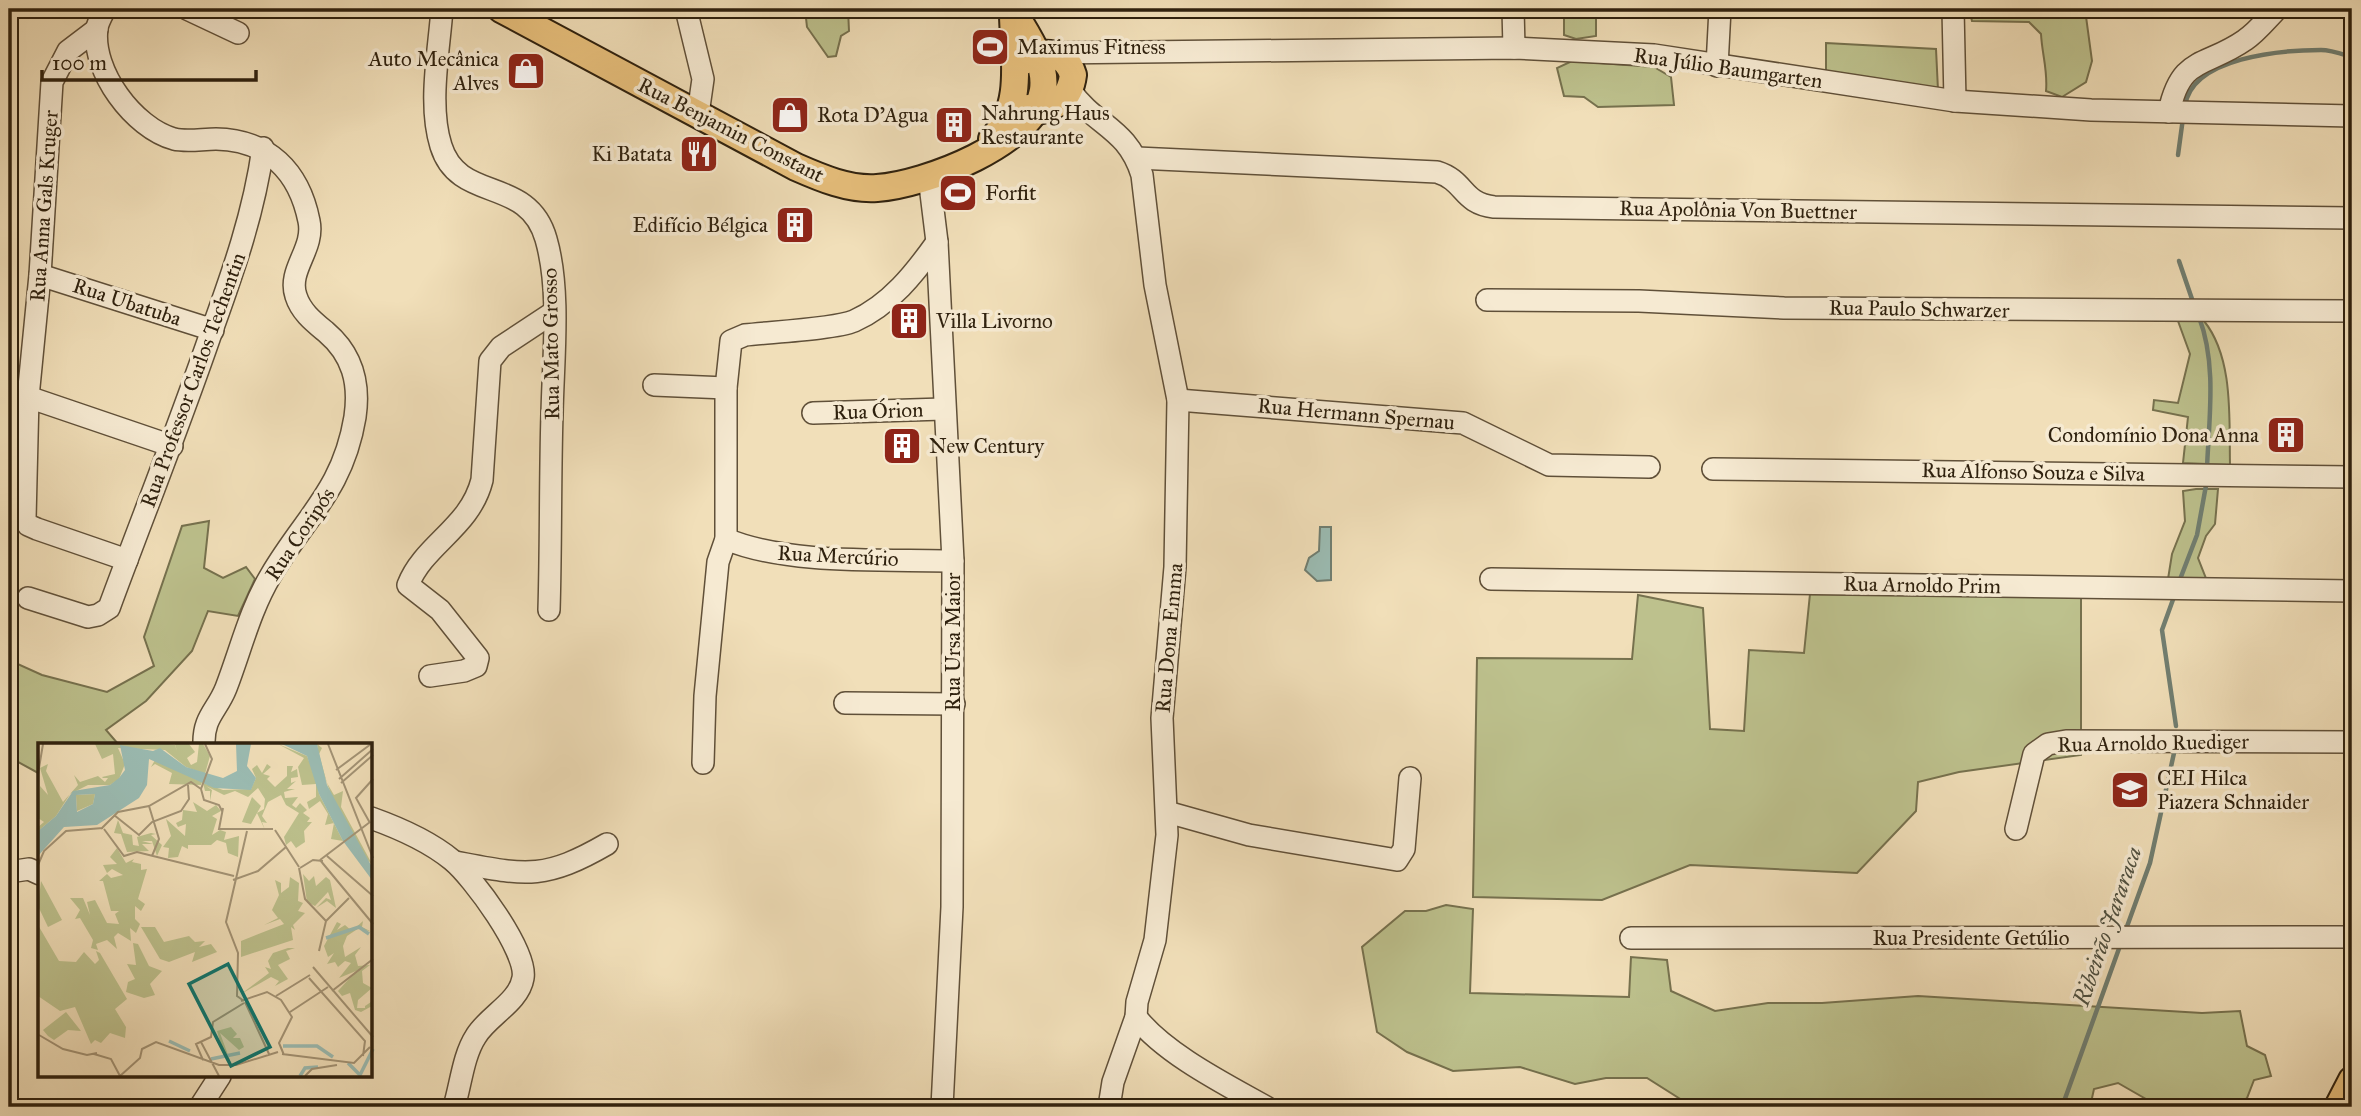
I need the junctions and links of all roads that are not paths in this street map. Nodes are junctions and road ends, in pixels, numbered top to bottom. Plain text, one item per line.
1 (187, 9) edge
2 (442, 9) edge
3 (501, 9) edge
4 (687, 9) edge
5 (1513, 9) edge
6 (1720, 9) edge
7 (1953, 9) edge
8 (2277, 9) edge
9 (1013, 10) edge
10 (101, 19) edge
11 (237, 33) dead end
12 (1514, 48) junction
13 (1101, 53) junction
14 (1044, 54) junction
15 (1717, 66) junction
16 (1014, 69) junction
17 (1071, 82) junction
18 (1955, 101) junction
19 (1024, 104) junction
20 (2178, 112) junction
21 (698, 114) junction
22 (2352, 116) edge
23 (1097, 120) junction
24 (263, 148) junction
25 (1137, 158) junction
26 (929, 177) junction
27 (2352, 218) edge
28 (937, 242) junction
29 (40, 275) junction
30 (1487, 300) dead end
31 (2352, 311) edge
32 (554, 312) junction
33 (212, 330) junction
34 (654, 385) dead end
35 (726, 388) junction
36 (28, 397) junction
37 (1178, 400) junction
38 (943, 409) junction
39 (813, 413) dead end
40 (172, 446) junction
41 (1649, 467) dead end
42 (1713, 469) dead end
43 (2352, 477) edge
44 (726, 539) junction
45 (127, 560) junction
46 (953, 561) junction
47 (1491, 579) dead end
48 (2352, 592) edge
49 (28, 598) dead end
50 (549, 610) dead end
51 (430, 676) dead end
52 (845, 703) dead end
53 (954, 704) junction
54 (2352, 742) edge
55 (204, 743) edge
56 (703, 763) dead end
57 (1410, 778) dead end
58 (1167, 812) junction
59 (373, 819) edge
60 (2017, 829) dead end
61 (607, 844) dead end
62 (455, 862) junction
63 (9, 872) edge
64 (38, 873) edge
65 (2352, 937) edge
66 (1631, 938) dead end
67 (1136, 1017) junction
68 (219, 1078) edge
69 (2352, 1080) edge
70 (200, 1107) edge
71 (454, 1107) edge
72 (942, 1107) edge
73 (1109, 1107) edge
74 (1266, 1107) edge
75 (2338, 1107) edge

1 - 11 street
2 - 32 street, Rua Mato Grosso
3 - 21 main road, Rua Benjamin Constant
4 - 21 street
5 - 12 street
6 - 15 street
7 - 18 street
8 - 20 street
9 - 14 main road
9 - 16 main road
10 - 24 street
10 - 29 street, Rua Anna Gals Kruger
12 - 13 street, Rua Júlio Baumgarten
12 - 15 street, Rua Júlio Baumgarten
13 - 14 street, Rua Júlio Baumgarten
13 - 17 street
14 - 16 main road
14 - 17 main road
14 - 19 main road
15 - 18 street, Rua Júlio Baumgarten
16 - 19 main road
17 - 19 main road, Rua Benjamin Constant
17 - 23 street, Rua Dona Emma
18 - 20 street, Rua Júlio Baumgarten
19 - 23 street, Rua Dona Emma
19 - 26 main road, Rua Benjamin Constant
20 - 22 street, Rua Júlio Baumgarten
21 - 26 main road, Rua Benjamin Constant
23 - 25 street, Rua Dona Emma
24 - 33 street, Rua Professor Carlos Techentin
24 - 55 street, Rua Coripós
25 - 27 street, Rua Apolônia Von Buettner
25 - 37 street, Rua Dona Emma
26 - 28 street, Rua Ursa Maior
28 - 35 street
28 - 38 street, Rua Ursa Maior
29 - 33 street, Rua Ubatuba
29 - 36 street, Rua Anna Gals Kruger
30 - 31 street, Rua Paulo Schwarzer
32 - 50 street, Rua Mato Grosso
32 - 51 street
33 - 40 street, Rua Professor Carlos Techentin
34 - 35 street
35 - 44 street
36 - 40 street
36 - 45 street, Rua Anna Gals Kruger
37 - 41 street, Rua Hermann Spernau
37 - 58 street, Rua Dona Emma
38 - 39 street, Rua Órion
38 - 46 street, Rua Ursa Maior
40 - 45 street, Rua Professor Carlos Techentin
42 - 43 street, Rua Alfonso Souza e Silva
44 - 46 street, Rua Mercúrio
44 - 56 street
45 - 49 street, Rua Professor Carlos Techentin
46 - 53 street, Rua Ursa Maior
47 - 48 street, Rua Arnoldo Prim
52 - 53 street
53 - 72 street, Rua Ursa Maior
54 - 60 street, Rua Arnoldo Ruediger
57 - 58 street
58 - 67 street, Rua Dona Emma
59 - 62 street
61 - 62 street
62 - 71 street
63 - 64 street
65 - 66 street, Rua Presidente Getúlio
67 - 73 street, Rua Dona Emma
67 - 74 street
68 - 70 street
69 - 75 main road

